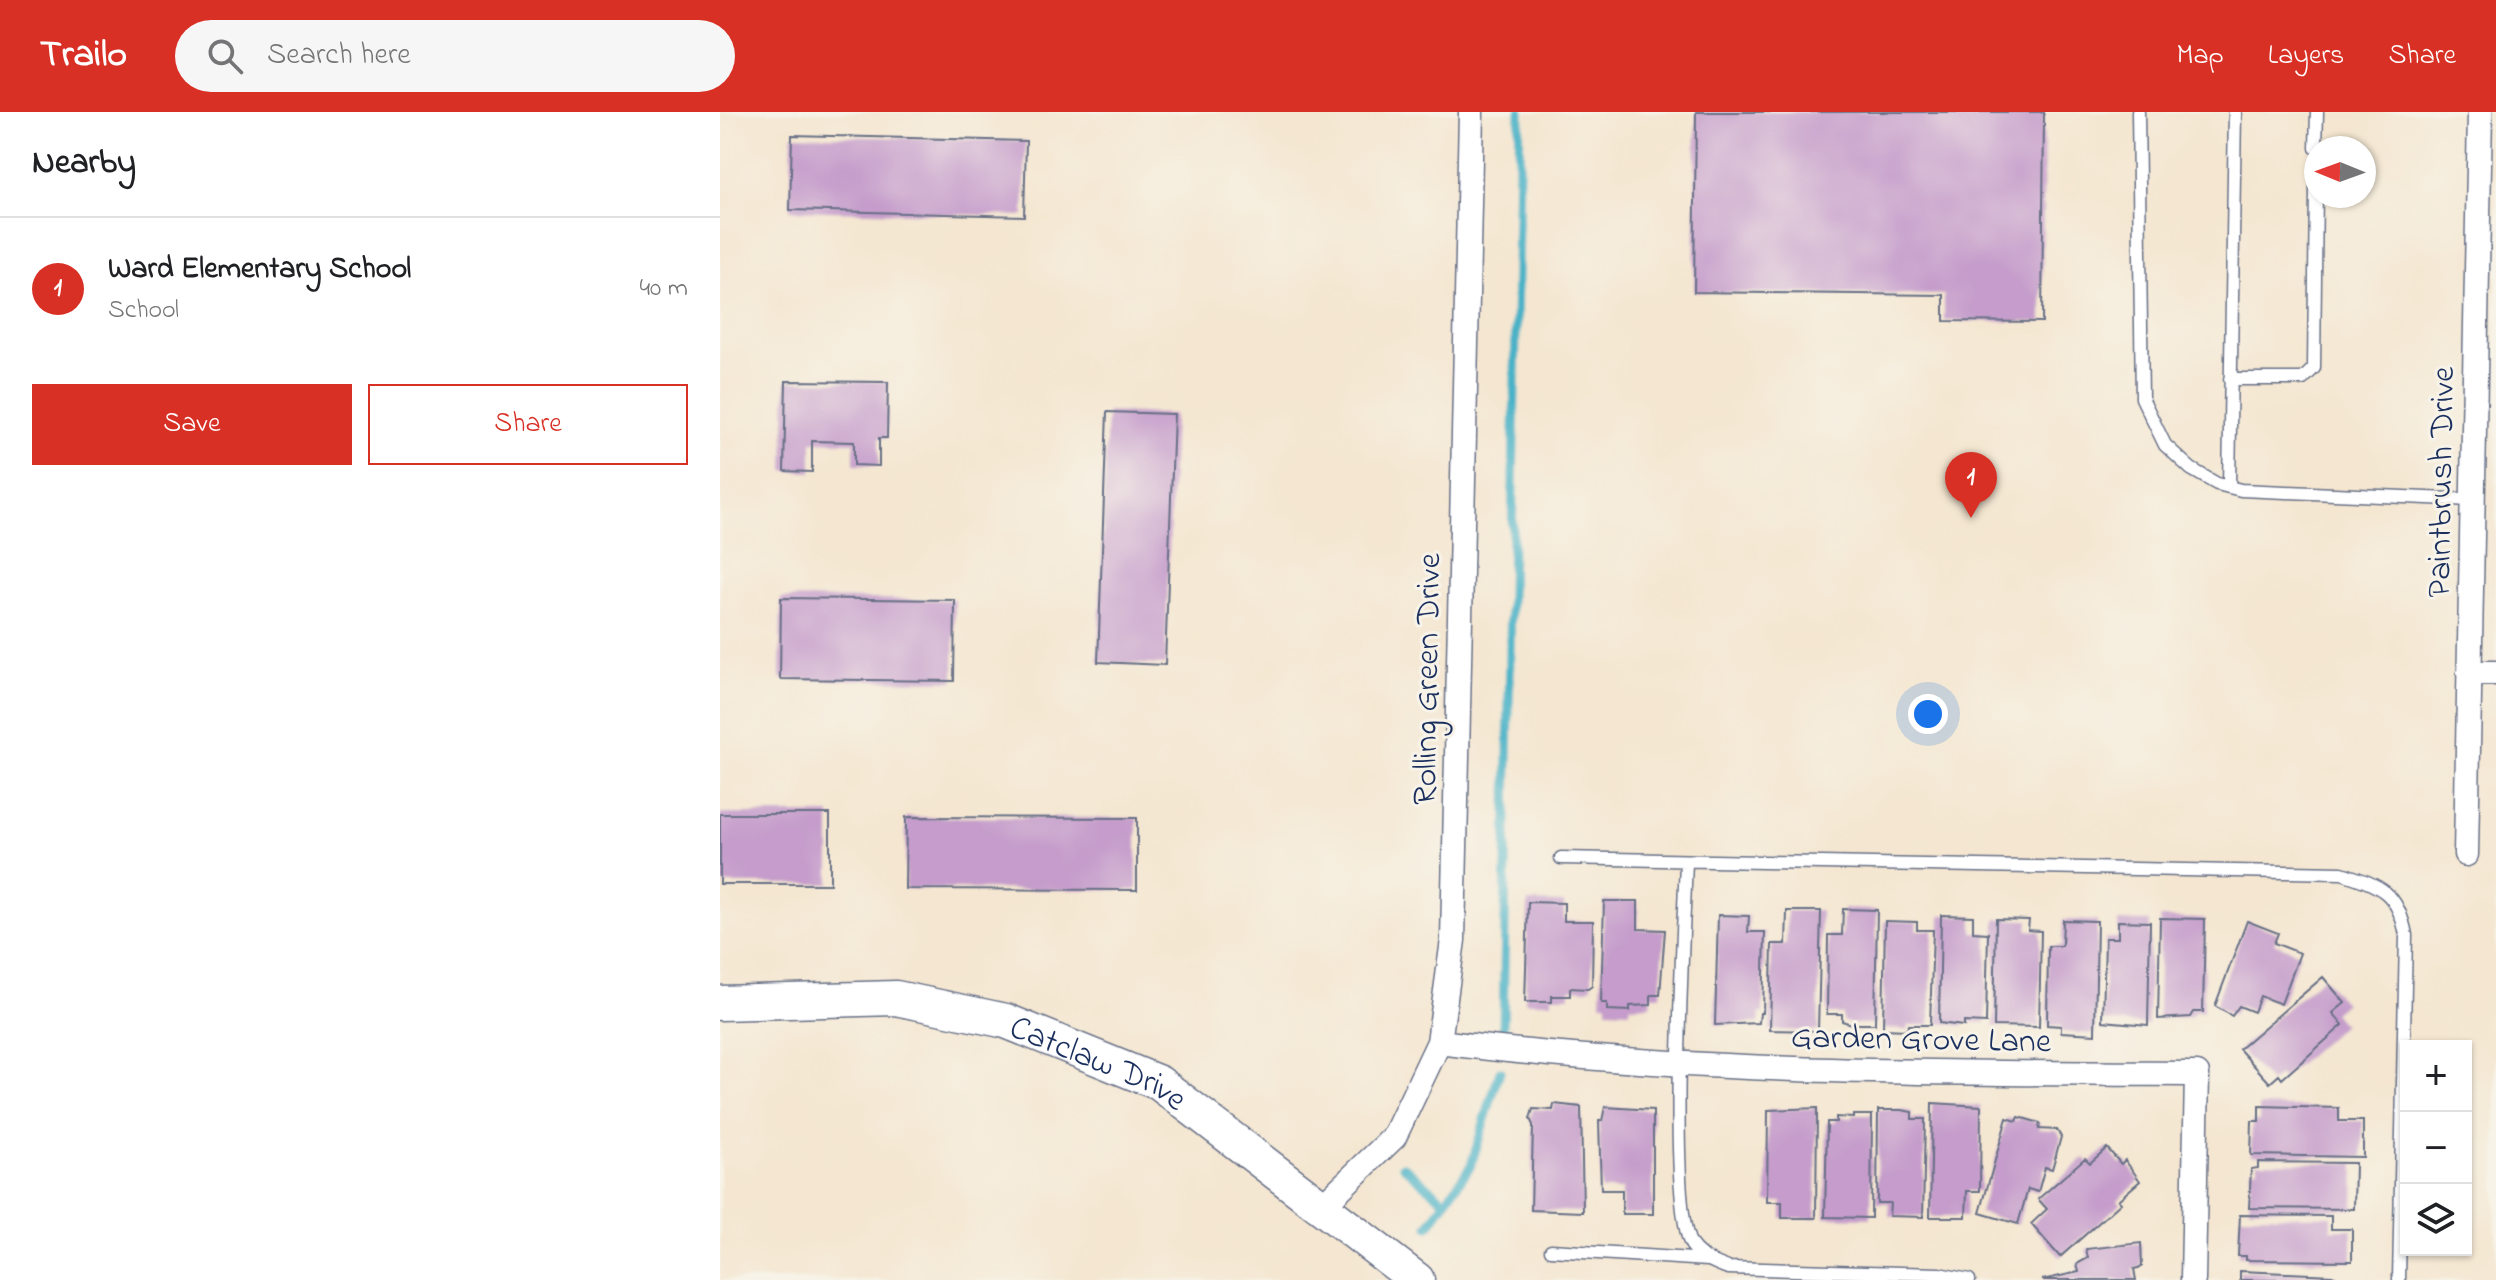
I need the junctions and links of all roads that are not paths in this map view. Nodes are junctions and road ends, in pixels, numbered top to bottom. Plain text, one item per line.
1 (1471, 112) edge
2 (2138, 112) edge
3 (2235, 112) edge
4 (2317, 112) edge
5 (2480, 112) edge
6 (2316, 136) edge
7 (2316, 208) edge
8 (2487, 270) edge
9 (2230, 379) junction
10 (2229, 487) junction
11 (2473, 500) junction
12 (2469, 673) junction
13 (2496, 673) edge
14 (2466, 854) dead end
15 (1561, 858) dead end
16 (1686, 861) junction
17 (720, 1003) edge
18 (1439, 1042) junction
19 (1680, 1065) junction
20 (1322, 1206) junction
21 (1551, 1250) dead end
22 (1708, 1260) junction
23 (1417, 1280) edge
24 (1969, 1280) edge
25 (2193, 1280) edge
26 (2399, 1280) edge

1 - 18 street, Rolling Green Drive
2 - 10 lane
3 - 9 lane
4 - 6 lane
5 - 8 street, Paintbrush Drive
7 - 9 lane
8 - 11 street, Paintbrush Drive
9 - 10 lane
10 - 11 lane
11 - 12 street, Paintbrush Drive
12 - 13 street
12 - 14 street, Paintbrush Drive
15 - 16 lane
16 - 19 lane
16 - 26 lane
17 - 20 street, Catclaw Drive
18 - 19 street, Garden Grove Lane
18 - 20 street, Rolling Green Drive
19 - 22 lane
19 - 25 street, Garden Grove Lane
20 - 23 street, Catclaw Drive
21 - 22 lane
22 - 24 lane

